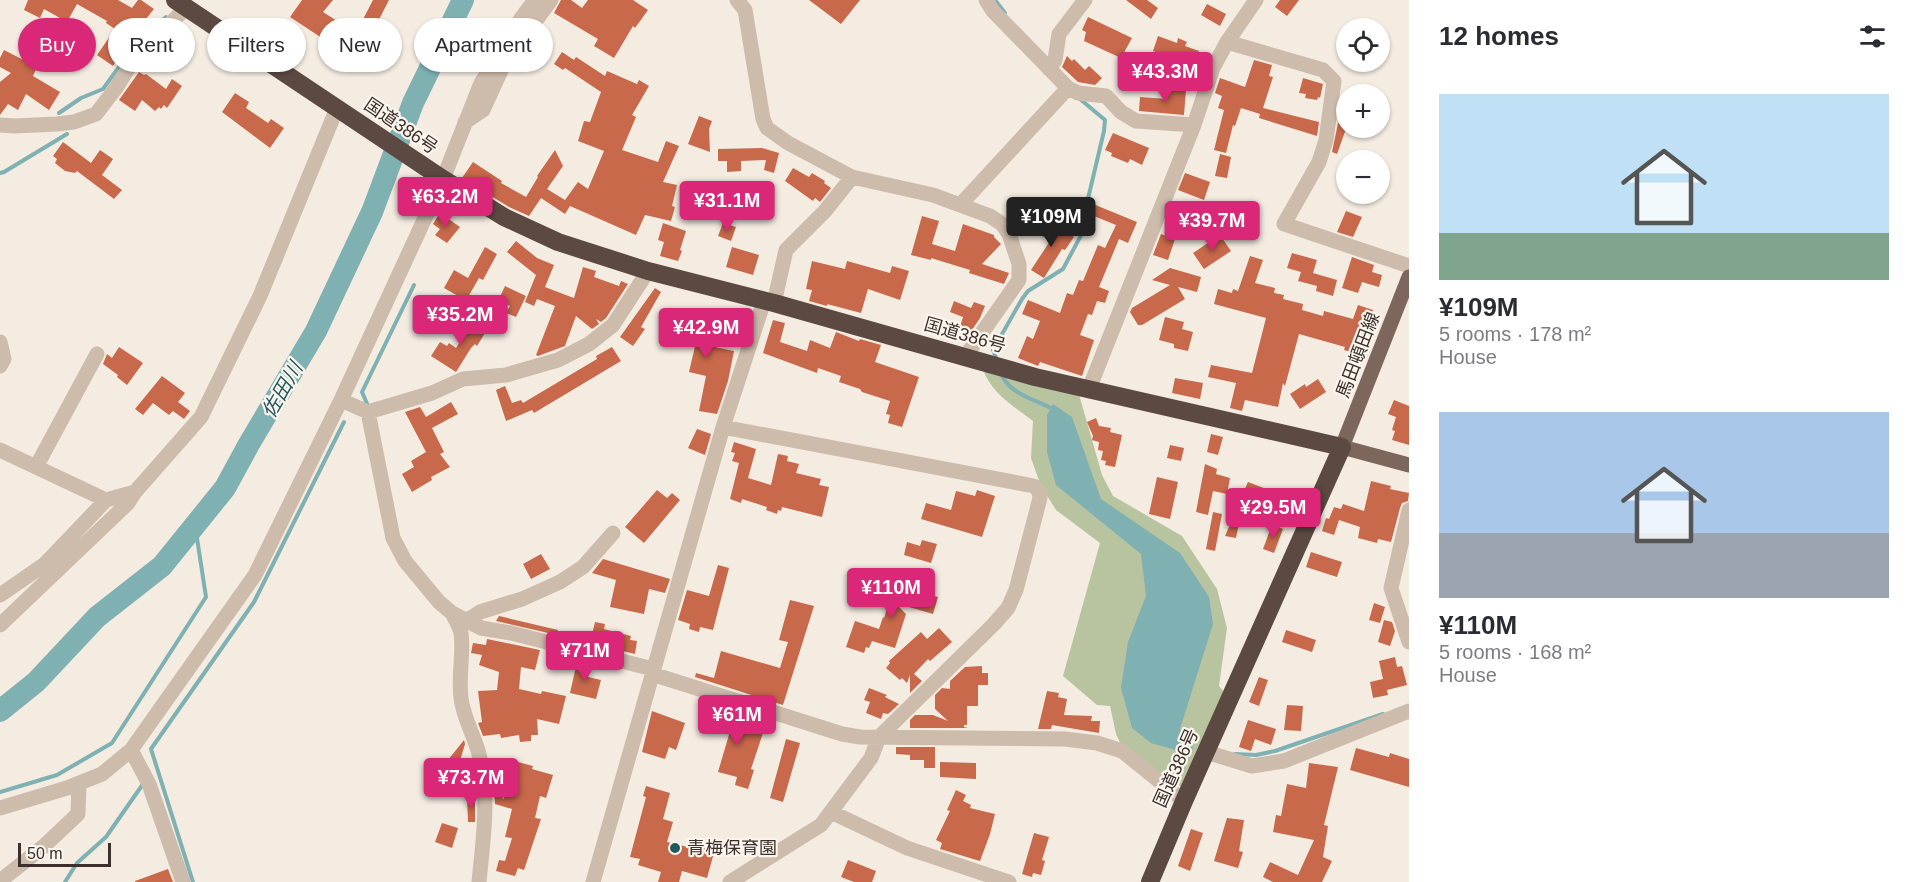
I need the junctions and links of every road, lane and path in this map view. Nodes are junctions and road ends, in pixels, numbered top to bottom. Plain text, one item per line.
1 (535, 0) edge
2 (551, 0) edge
3 (737, 0) edge
4 (986, 0) edge
5 (1085, 0) edge
6 (1256, 0) edge
7 (189, 5) edge
8 (1227, 42) junction
9 (1048, 69) junction
10 (1068, 88) junction
11 (337, 108) junction
12 (465, 122) junction
13 (1194, 124) junction
14 (0, 125) edge
15 (439, 176) junction
16 (852, 177) junction
17 (961, 204) junction
18 (1409, 266) edge
19 (648, 271) junction
20 (1409, 277) edge
21 (769, 302) junction
22 (0, 342) edge
23 (97, 354) dead end
24 (969, 358) junction
25 (0, 366) edge
26 (1089, 389) junction
27 (341, 400) junction
28 (368, 412) junction
29 (723, 427) junction
30 (1342, 447) junction
31 (0, 450) edge
32 (1409, 465) edge
33 (36, 467) junction
34 (135, 492) junction
35 (106, 500) junction
36 (1409, 510) edge
37 (613, 533) dead end
38 (0, 595) edge
39 (452, 613) junction
40 (466, 621) junction
41 (0, 625) edge
42 (1409, 642) edge
43 (652, 671) junction
44 (1409, 711) edge
45 (879, 737) junction
46 (131, 750) junction
47 (1206, 752) junction
48 (79, 783) junction
49 (1184, 801) junction
50 (0, 808) edge
51 (831, 812) junction
52 (0, 881) edge
53 (1004, 881) edge
54 (183, 882) edge
55 (479, 882) edge
56 (593, 882) edge
57 (730, 882) edge
58 (1150, 882) edge

1 - 12 street
2 - 12 street
3 - 16 street
4 - 9 street
5 - 9 street
6 - 8 street
7 - 11 highway, 国道386号
7 - 14 street
8 - 13 street
8 - 18 street
9 - 10 street
10 - 13 street
10 - 17 street
11 - 15 highway, 国道386号
11 - 34 street
12 - 15 street
13 - 26 street
15 - 19 highway, 国道386号
15 - 27 street
16 - 17 street
16 - 21 street
17 - 24 street
19 - 21 highway, 国道386号
19 - 28 street
20 - 30 main road, 馬田頓田線
21 - 24 highway, 国道386号
21 - 29 street
22 - 25 street
23 - 33 street
24 - 26 highway, 国道386号
26 - 30 highway, 国道386号
27 - 28 street
27 - 46 street
28 - 39 street
29 - 43 street
29 - 45 street
30 - 32 main road
30 - 47 highway, 国道386号
31 - 33 street
33 - 35 street
34 - 35 street
34 - 41 street
35 - 38 street
36 - 42 street
37 - 40 street
39 - 40 street
39 - 55 street
40 - 43 street
43 - 45 street
43 - 56 street
44 - 47 street
45 - 49 street
45 - 51 street
46 - 48 street
46 - 54 street
47 - 49 highway, 国道386号
48 - 50 street
48 - 52 street
49 - 58 highway, 国道386号
51 - 53 street
51 - 57 street

